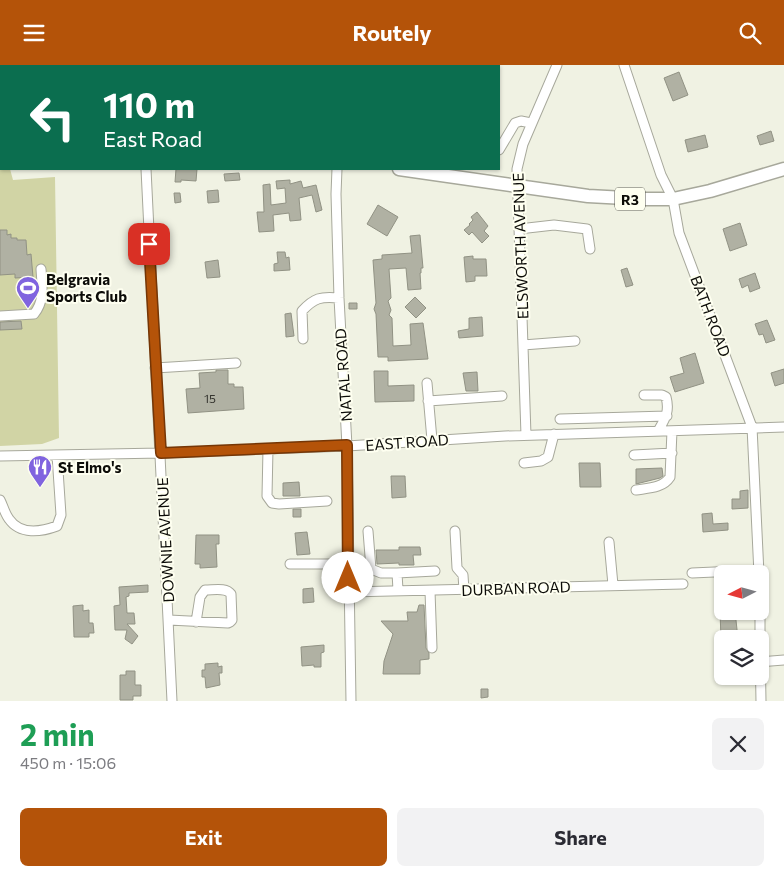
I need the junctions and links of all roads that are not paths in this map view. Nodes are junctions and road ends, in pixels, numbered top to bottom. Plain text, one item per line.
1 (557, 65) edge
2 (624, 65) edge
3 (531, 123) junction
4 (500, 148) edge
5 (784, 169) edge
6 (146, 170) edge
7 (337, 170) edge
8 (406, 170) edge
9 (518, 186) junction
10 (673, 199) junction
11 (519, 229) junction
12 (590, 249) dead end
13 (41, 269) dead end
14 (339, 298) junction
15 (0, 316) edge
16 (303, 339) dead end
17 (575, 341) dead end
18 (523, 345) junction
19 (236, 363) dead end
20 (155, 368) junction
21 (427, 383) dead end
22 (644, 395) dead end
23 (502, 396) dead end
24 (428, 401) junction
25 (667, 415) junction
26 (560, 419) dead end
27 (752, 427) junction
28 (784, 427) edge
29 (658, 431) junction
30 (672, 431) junction
31 (554, 434) junction
32 (526, 435) junction
33 (432, 440) junction
34 (347, 445) junction
35 (268, 449) junction
36 (161, 453) junction
37 (672, 453) junction
38 (58, 455) junction
39 (634, 455) dead end
40 (0, 456) edge
41 (524, 463) dead end
42 (636, 490) dead end
43 (0, 501) edge
44 (327, 501) dead end
45 (368, 531) dead end
46 (455, 531) dead end
47 (609, 542) dead end
48 (290, 564) dead end
49 (348, 564) junction
50 (759, 565) edge
51 (435, 571) dead end
52 (397, 573) junction
53 (692, 573) dead end
54 (714, 573) edge
55 (683, 584) dead end
56 (613, 585) junction
57 (398, 590) junction
58 (464, 590) junction
59 (430, 591) junction
60 (348, 592) junction
61 (169, 620) junction
62 (196, 622) junction
63 (432, 648) dead end
64 (784, 660) edge
65 (769, 661) edge
66 (761, 685) edge
67 (172, 701) edge
68 (351, 701) edge
69 (761, 701) edge

1 - 3 street, ELSWORTH AVENUE
2 - 10 street, BATH ROAD
3 - 4 street
3 - 9 street, ELSWORTH AVENUE
5 - 10 highway, R3
6 - 20 street, DOWNIE AVENUE
7 - 14 street, NATAL ROAD
8 - 9 highway, R3
9 - 10 highway, R3
9 - 11 street, ELSWORTH AVENUE
10 - 27 street, BATH ROAD
11 - 12 street
11 - 18 street, ELSWORTH AVENUE
13 - 15 street
14 - 16 street
14 - 34 street, NATAL ROAD
17 - 18 street
18 - 32 street, ELSWORTH AVENUE
19 - 20 street
20 - 36 street, DOWNIE AVENUE
21 - 24 street
22 - 25 street
23 - 24 street
24 - 33 street
25 - 26 street
25 - 29 street
27 - 28 street, EAST ROAD
27 - 29 street
27 - 30 street, EAST ROAD
27 - 50 street, BATH ROAD
29 - 30 street, EAST ROAD
29 - 31 street, EAST ROAD
30 - 37 street
31 - 32 street, EAST ROAD
31 - 41 street
32 - 33 street, EAST ROAD
33 - 34 street, EAST ROAD
34 - 35 street, EAST ROAD
34 - 49 street, NATAL ROAD
35 - 36 street, EAST ROAD
35 - 44 street
36 - 38 street, EAST ROAD
36 - 61 street, DOWNIE AVENUE
37 - 39 street
37 - 42 street
38 - 40 street, EAST ROAD
38 - 43 street
45 - 52 street
46 - 58 street
47 - 56 street
48 - 49 street
49 - 60 street, NATAL ROAD
51 - 52 street
52 - 57 street
53 - 54 street
55 - 56 street, DURBAN ROAD
56 - 58 street, DURBAN ROAD
57 - 59 street, DURBAN ROAD
57 - 60 street, DURBAN ROAD
58 - 59 street, DURBAN ROAD
59 - 63 street
60 - 68 street, NATAL ROAD
61 - 62 street
61 - 67 street, DOWNIE AVENUE
62 - 62 street
64 - 65 street
66 - 69 street

